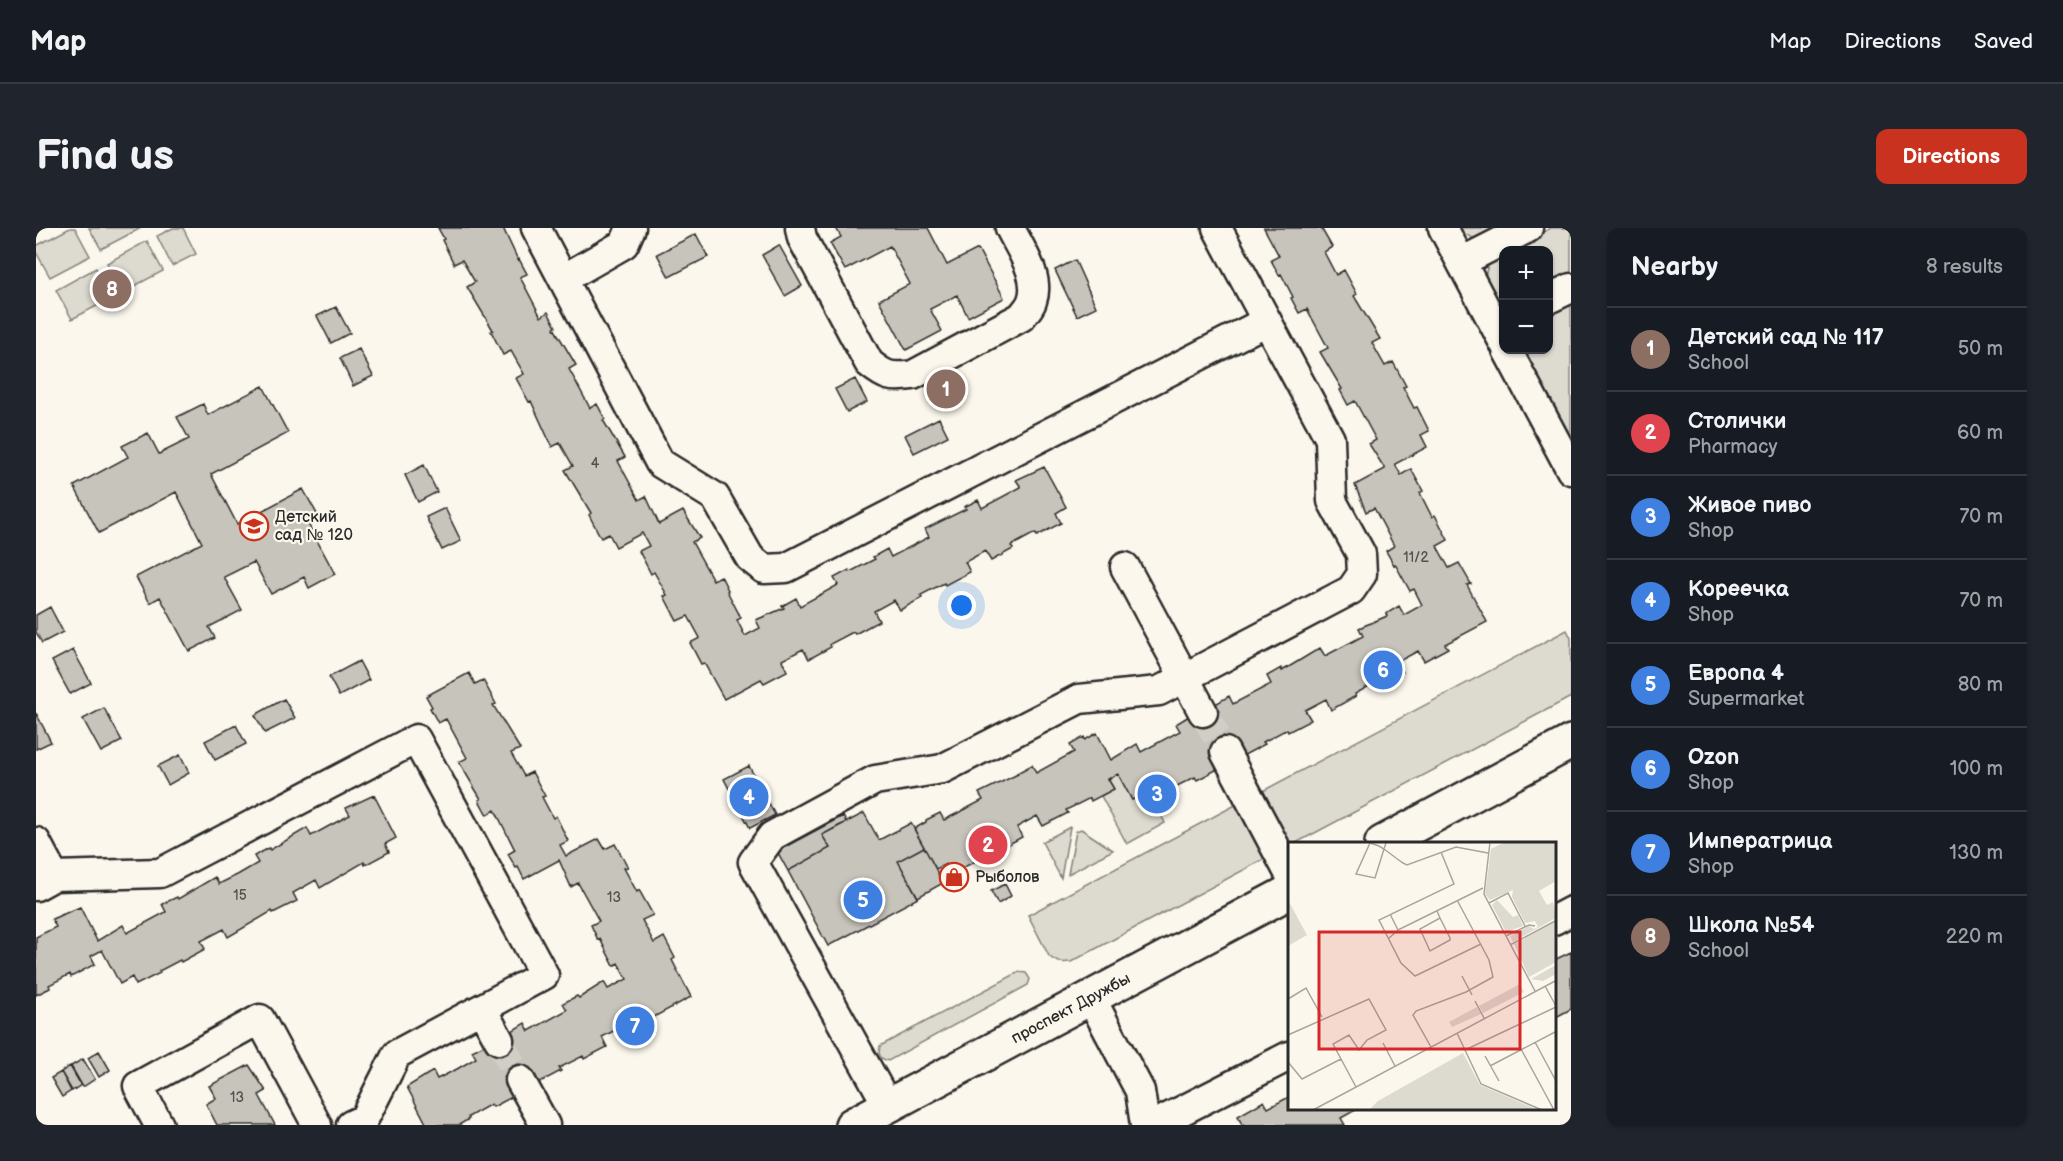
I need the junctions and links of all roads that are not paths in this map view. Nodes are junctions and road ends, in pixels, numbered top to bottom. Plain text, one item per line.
1 (536, 228) edge
2 (631, 228) edge
3 (800, 228) edge
4 (1010, 228) edge
5 (1217, 228) edge
6 (1443, 228) edge
7 (1528, 228) edge
8 (1461, 262) junction
9 (563, 279) junction
10 (1571, 288) edge
11 (1553, 297) edge
12 (1267, 321) junction
13 (1499, 330) edge
14 (1512, 354) edge
15 (1571, 470) edge
16 (1125, 567) dead end
17 (1185, 679) junction
18 (1203, 712) tunnel mouth
19 (1571, 742) edge
20 (1225, 752) tunnel mouth
21 (36, 842) edge
22 (1384, 842) edge
23 (1288, 871) edge
24 (45, 881) edge
25 (1288, 893) edge
26 (1571, 911) edge
27 (1556, 919) edge
28 (1090, 998) junction
29 (482, 1008) junction
30 (499, 1040) tunnel mouth
31 (1288, 1057) edge
32 (520, 1080) tunnel mouth
33 (888, 1106) junction
34 (159, 1125) edge
35 (317, 1125) edge
36 (351, 1125) edge
37 (545, 1125) edge
38 (852, 1125) edge
39 (1145, 1125) edge
40 (1155, 1125) edge

1 - 9 street
2 - 9 street
3 - 4 street
5 - 12 street
6 - 8 street
7 - 8 street
8 - 13 street
9 - 12 street
10 - 11 street
12 - 17 street
14 - 15 street
16 - 17 street
17 - 18 street
17 - 33 street
19 - 22 main road
20 - 23 street
21 - 24 street
24 - 29 street
25 - 28 main road, проспект Дружбы
26 - 27 street
28 - 33 main road, проспект Дружбы
28 - 39 street
29 - 30 street
29 - 36 street
31 - 40 street
32 - 37 street
33 - 38 main road, проспект Дружбы
34 - 35 street

